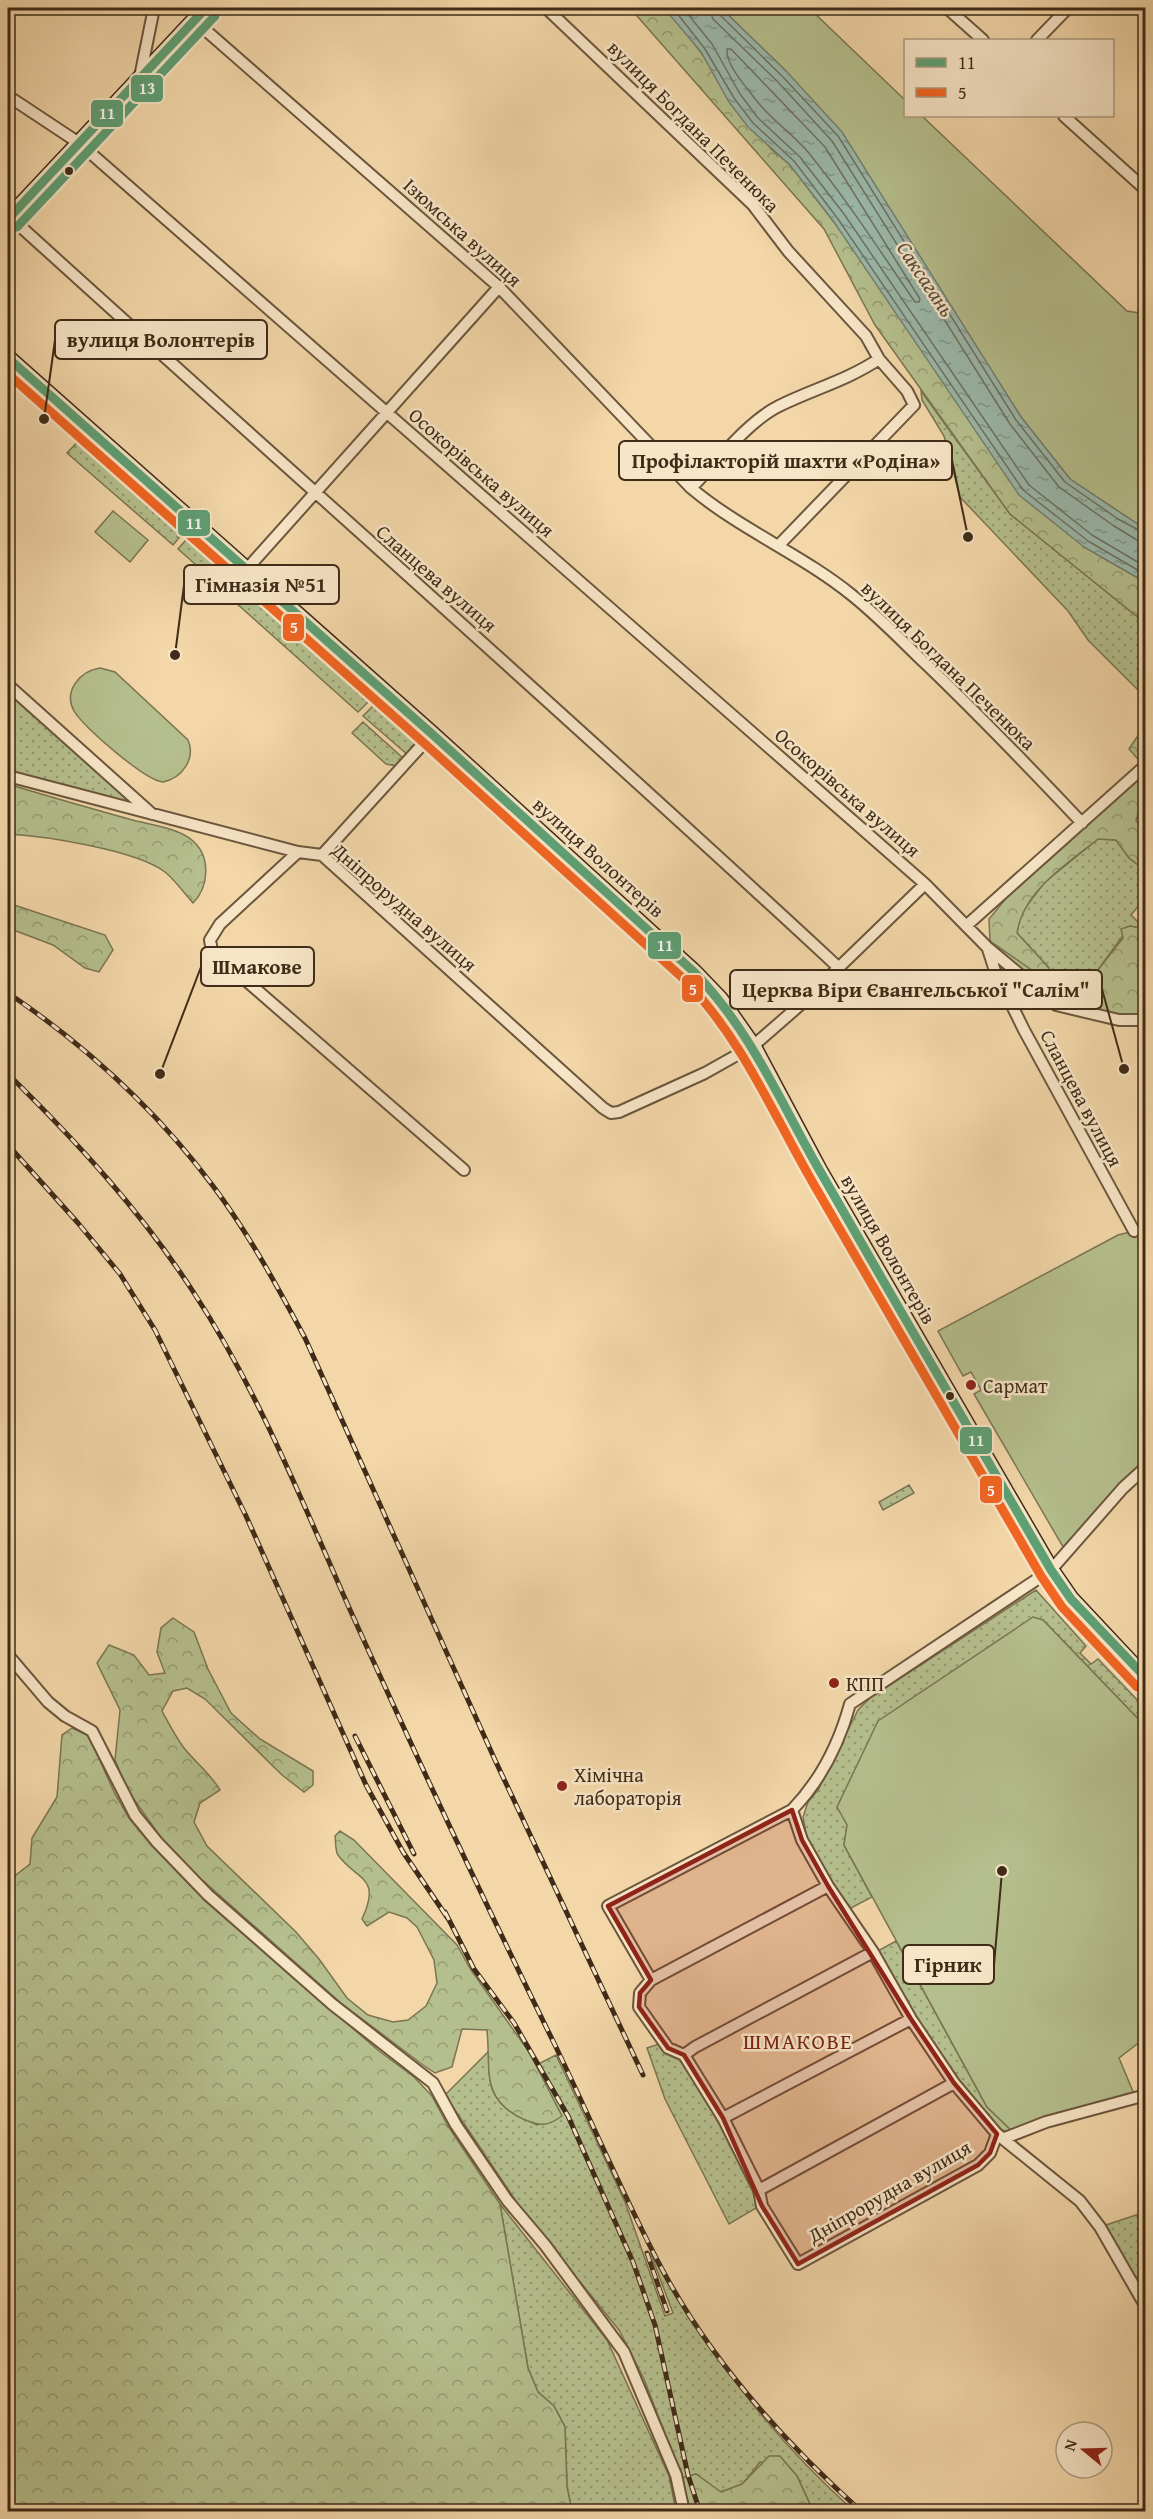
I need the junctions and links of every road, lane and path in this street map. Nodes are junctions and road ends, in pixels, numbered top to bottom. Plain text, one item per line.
1 (153, 8) edge
2 (206, 8) edge
3 (546, 8) edge
4 (948, 8) edge
5 (1068, 8) edge
6 (194, 20) junction
7 (982, 39) edge
8 (1038, 39) edge
9 (139, 80) junction
10 (8, 96) edge
11 (1065, 117) edge
12 (79, 143) junction
13 (1146, 190) edge
14 (9, 218) edge
15 (499, 287) junction
16 (8, 358) edge
17 (879, 359) junction
18 (388, 413) junction
19 (691, 488) junction
20 (314, 494) junction
21 (779, 545) junction
22 (246, 570) junction
23 (8, 685) edge
24 (432, 734) junction
25 (1146, 765) edge
26 (8, 776) edge
27 (155, 816) junction
28 (1082, 823) junction
29 (298, 852) junction
30 (322, 855) junction
31 (925, 884) junction
32 (966, 926) junction
33 (987, 947) junction
34 (839, 968) junction
35 (1146, 1020) edge
36 (753, 1046) junction
37 (464, 1170) dead end
38 (1134, 1231) dead end
39 (1146, 1467) edge
40 (1051, 1570) junction
41 (8, 1655) edge
42 (1146, 1679) edge
43 (792, 1810) junction
44 (828, 1886) junction
45 (873, 1952) junction
46 (651, 1980) junction
47 (911, 2019) junction
48 (684, 2055) junction
49 (954, 2084) junction
50 (1146, 2095) edge
51 (723, 2118) junction
52 (1001, 2136) junction
53 (759, 2190) junction
54 (1146, 2307) edge
55 (684, 2511) edge

1 - 9 street
2 - 6 street
3 - 17 street, вулиця Богдана Печенюка
4 - 7 street
5 - 8 street
6 - 9 street
6 - 15 street, Ізюмська вулиця
9 - 12 street
10 - 12 street, Осокорівська вулиця
11 - 13 street
12 - 14 street
12 - 18 street, Осокорівська вулиця
14 - 20 street, Сланцева вулиця
15 - 18 street
15 - 19 street, Ізюмська вулиця
16 - 22 street, вулиця Волонтерів
17 - 19 street
17 - 21 street, вулиця Богдана Печенюка
18 - 20 street
18 - 31 street, Осокорівська вулиця
19 - 21 street, вулиця Богдана Печенюка
20 - 22 street
20 - 34 street, Сланцева вулиця
21 - 28 street, вулиця Богдана Печенюка
22 - 24 street, вулиця Волонтерів
23 - 27 street
24 - 30 street
24 - 36 street, вулиця Волонтерів
25 - 28 street
26 - 27 street, Дніпрорудна вулиця
27 - 29 street, Дніпрорудна вулиця
28 - 32 street
29 - 30 street, Дніпрорудна вулиця
29 - 37 street
30 - 36 street, Дніпрорудна вулиця
31 - 32 street, Сланцева вулиця
31 - 34 street
32 - 33 street, Сланцева вулиця
33 - 35 street, Сланцева вулиця
33 - 38 street, Сланцева вулиця
34 - 36 street
36 - 40 street, вулиця Волонтерів
39 - 40 street
40 - 42 street, вулиця Волонтерів
40 - 43 street
41 - 55 street
43 - 44 street, Дніпрорудна вулиця
43 - 46 street
44 - 45 street, Дніпрорудна вулиця
44 - 46 street
45 - 47 street, Дніпрорудна вулиця
45 - 48 street
46 - 48 street, Дніпрорудна вулиця
47 - 49 street, Дніпрорудна вулиця
47 - 51 street
48 - 51 street, Дніпрорудна вулиця
49 - 52 street, Дніпрорудна вулиця
49 - 53 street
50 - 52 street
51 - 53 street, Дніпрорудна вулиця
52 - 53 street, Дніпрорудна вулиця
52 - 54 street, Дніпрорудна вулиця

